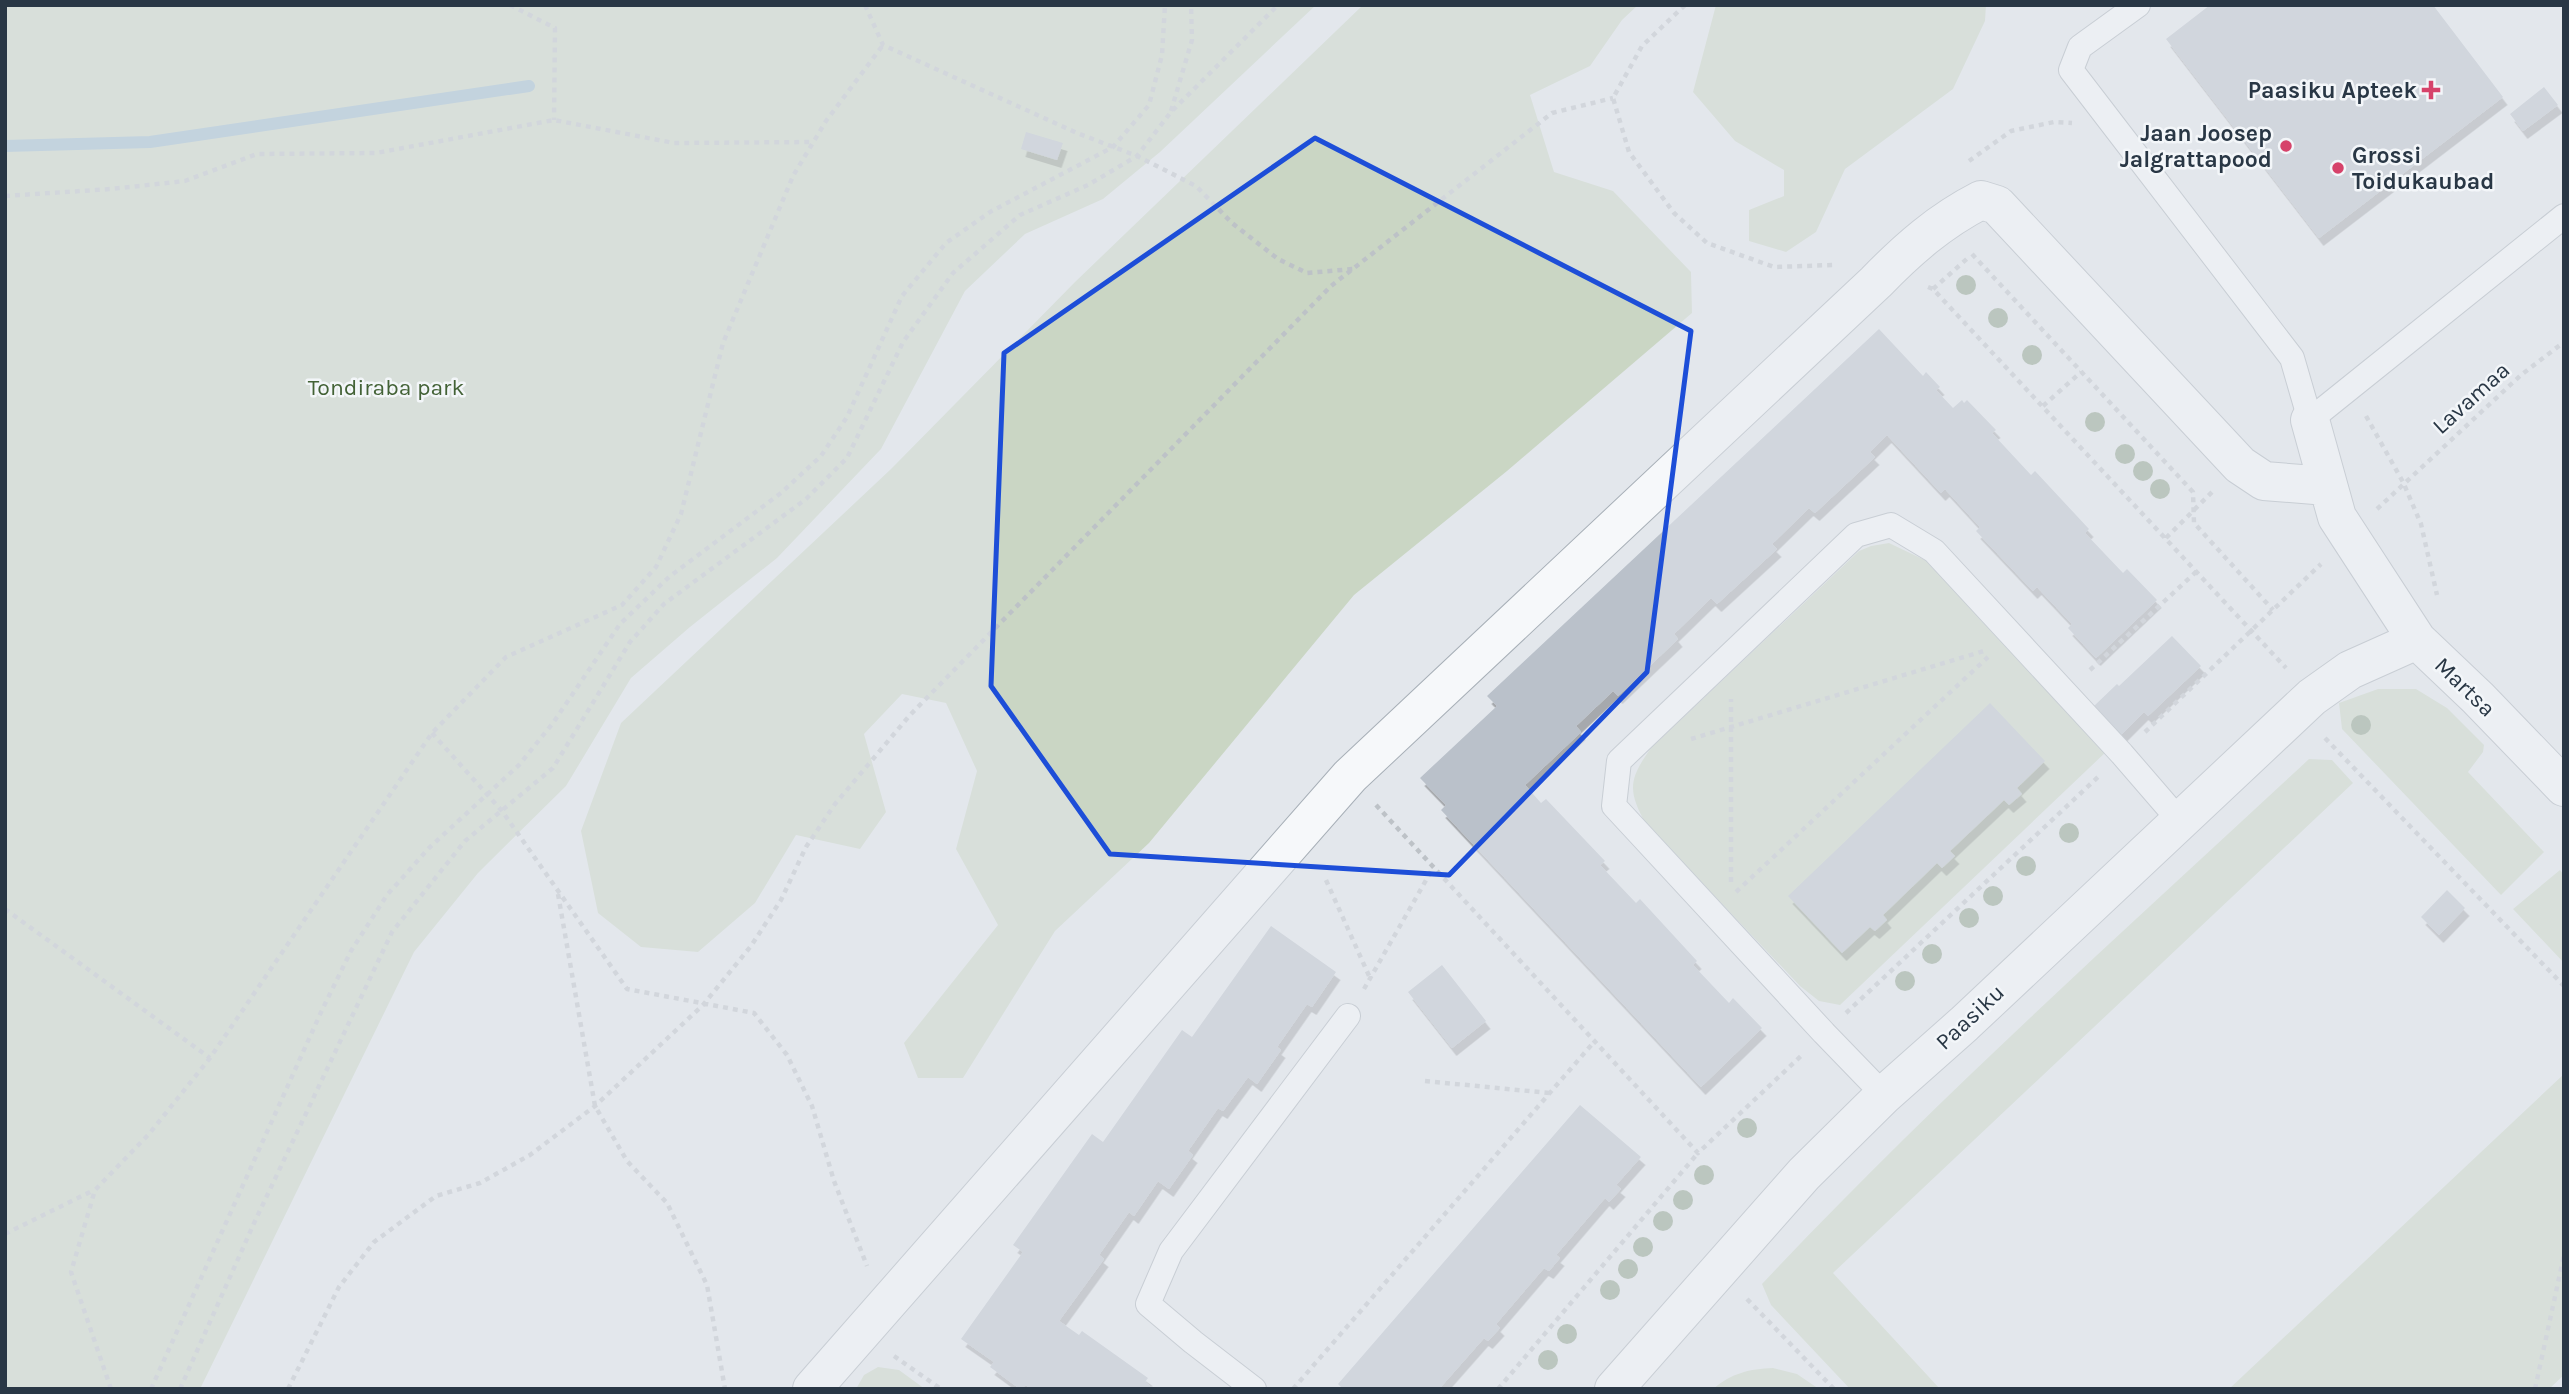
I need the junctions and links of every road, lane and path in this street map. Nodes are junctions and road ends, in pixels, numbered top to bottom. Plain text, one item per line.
1 (510, 5) edge
2 (865, 5) edge
3 (1165, 5) edge
4 (1191, 5) edge
5 (1278, 5) edge
6 (1685, 5) edge
7 (2138, 5) edge
8 (883, 45) junction
9 (1613, 98) junction
10 (1171, 112) junction
11 (554, 120) junction
12 (2113, 126) junction
13 (814, 142) junction
14 (1113, 147) junction
15 (1137, 156) junction
16 (1967, 162) dead end
17 (5, 196) edge
18 (2564, 216) edge
19 (1972, 254) dead end
20 (1843, 261) dead end
21 (1354, 268) junction
22 (1922, 284) dead end
23 (2564, 342) edge
24 (2081, 372) junction
25 (2350, 388) junction
26 (2043, 406) junction
27 (2310, 420) junction
28 (2403, 482) junction
29 (2327, 486) junction
30 (2197, 571) junction
31 (2273, 610) dead end
32 (2251, 629) junction
33 (2006, 640) junction
34 (2417, 640) junction
35 (1731, 655) junction
36 (2350, 670) joint
37 (2066, 693) junction
38 (2312, 697) junction
39 (1731, 727) junction
40 (432, 733) junction
41 (2326, 737) junction
42 (1681, 742) dead end
43 (2317, 743) dead end
44 (2122, 754) junction
45 (1350, 776) junction
46 (2564, 787) edge
47 (486, 794) junction
48 (502, 811) junction
49 (2179, 820) junction
50 (1433, 868) junction
51 (1326, 880) dead end
52 (558, 893) junction
53 (5, 909) edge
54 (1370, 979) junction
55 (2564, 986) edge
56 (702, 1005) junction
57 (1349, 1016) joint
58 (1824, 1034) junction
59 (1594, 1042) junction
60 (210, 1058) junction
61 (1426, 1081) dead end
62 (1550, 1093) junction
63 (1884, 1095) junction
64 (595, 1106) junction
65 (1698, 1153) junction
66 (94, 1189) junction
67 (5, 1234) edge
68 (2564, 1255) edge
69 (1719, 1270) junction
70 (871, 1322) junction
71 (111, 1389) edge
72 (150, 1389) edge
73 (180, 1389) edge
74 (288, 1389) edge
75 (725, 1389) edge
76 (813, 1389) edge
77 (941, 1389) edge
78 (1254, 1389) edge
79 (1293, 1389) edge
80 (1498, 1389) edge
81 (1614, 1389) edge
82 (1834, 1389) edge
83 (2535, 1389) edge

1 - 11 path
2 - 8 path
3 - 14 path
4 - 10 path
5 - 10 path
6 - 9 path
7 - 12 lane
8 - 13 path
8 - 14 path
9 - 20 path
9 - 21 path
10 - 15 path
11 - 13 path
11 - 17 path
12 - 16 path
12 - 27 lane
13 - 40 path
14 - 15 path
14 - 47 path
15 - 21 path
15 - 48 path
18 - 25 lane
19 - 24 path
21 - 56 path
22 - 26 path
23 - 28 path, Lavamaa
24 - 26 path
24 - 31 path
25 - 27 lane
25 - 28 path
26 - 30 path
27 - 29 street
28 - 34 path
29 - 34 street
29 - 45 street
30 - 32 path
30 - 37 path
32 - 38 path
32 - 44 path
33 - 35 lane
33 - 37 lane
33 - 39 path
33 - 39 path
34 - 36 street, Martsa
34 - 46 street, Martsa
35 - 39 path
35 - 58 lane
36 - 38 street, Paasiku
37 - 44 lane
38 - 41 path
38 - 49 street, Paasiku
39 - 42 path
40 - 47 path
40 - 60 path
41 - 43 path
41 - 55 path
44 - 49 lane
44 - 58 path
45 - 50 path
45 - 70 street
47 - 48 path
47 - 72 path
48 - 52 path
48 - 73 path
49 - 63 street, Paasiku
50 - 54 path
50 - 59 path
51 - 54 path
52 - 56 path
52 - 64 path
53 - 60 path
54 - 57 path
56 - 64 path
56 - 70 path
57 - 78 lane
58 - 63 lane
58 - 65 path
59 - 62 path
59 - 65 path
60 - 66 path
61 - 62 path
62 - 79 path
63 - 69 street, Paasiku
64 - 74 path
64 - 75 path
65 - 80 path
66 - 67 path
66 - 71 path
68 - 83 path
69 - 81 street, Paasiku
69 - 82 path
70 - 76 street
70 - 77 path

